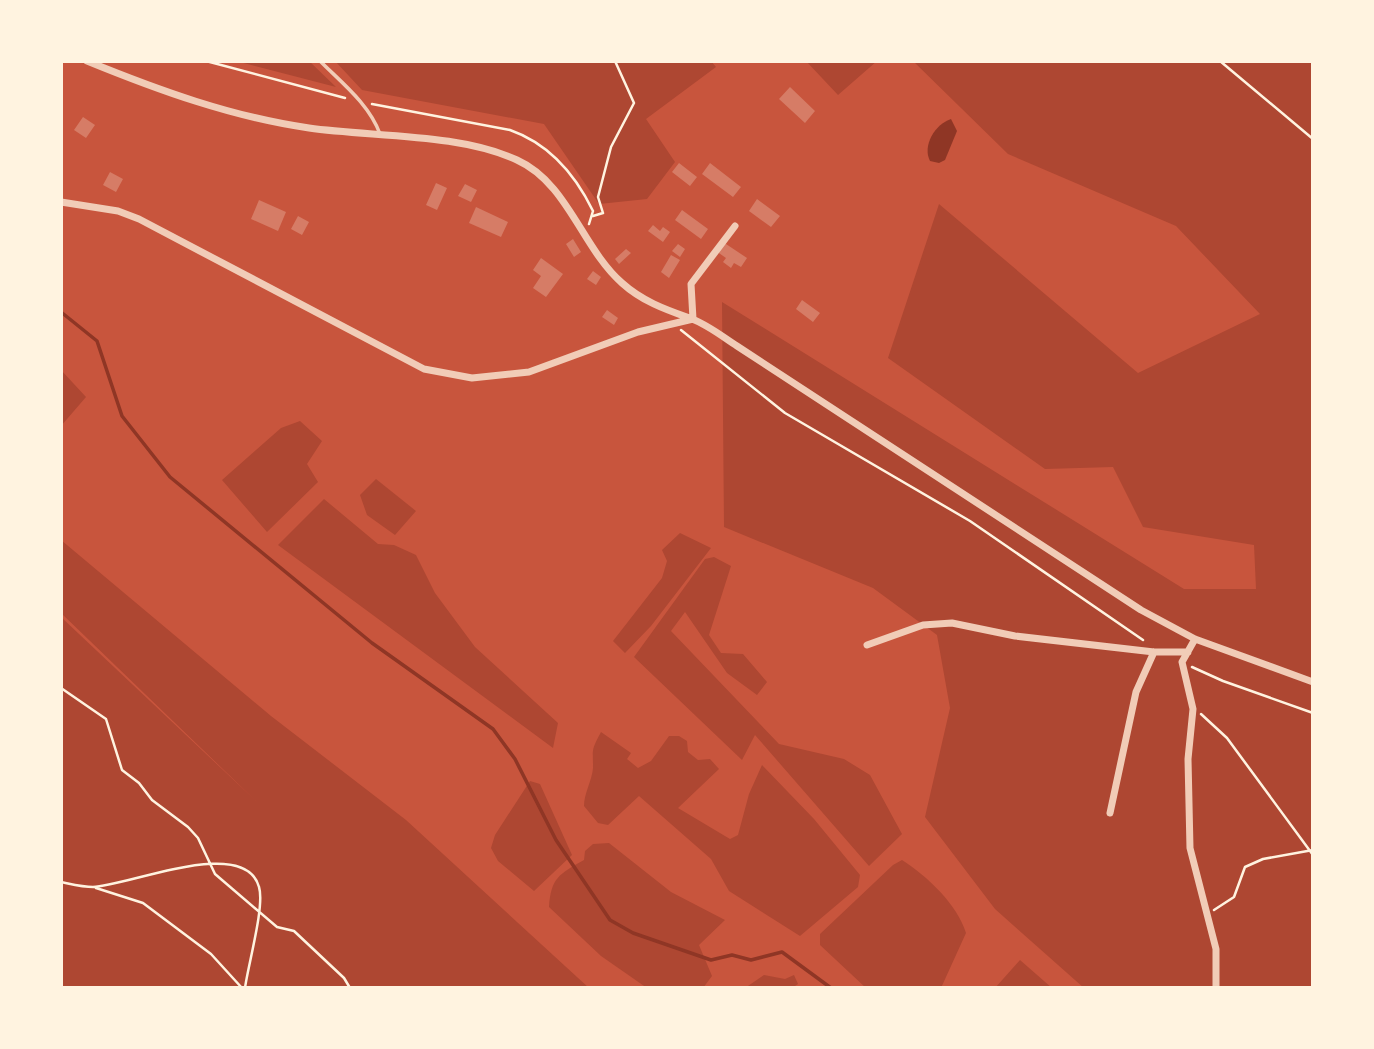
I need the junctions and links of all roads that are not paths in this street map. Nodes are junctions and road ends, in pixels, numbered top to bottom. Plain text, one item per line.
1 (87, 61) edge
2 (320, 61) edge
3 (380, 134) junction
4 (61, 202) edge
5 (735, 226) dead end
6 (693, 319) junction
7 (1195, 639) junction
8 (867, 645) dead end
9 (1154, 652) junction
10 (1188, 652) junction
11 (1313, 682) edge
12 (1110, 813) dead end
13 (1216, 988) edge

1 - 3 street
2 - 3 lane
3 - 6 street
4 - 6 street
5 - 6 street
6 - 7 street
7 - 10 street
7 - 11 street
8 - 9 street
9 - 10 street
9 - 12 street
10 - 13 street

